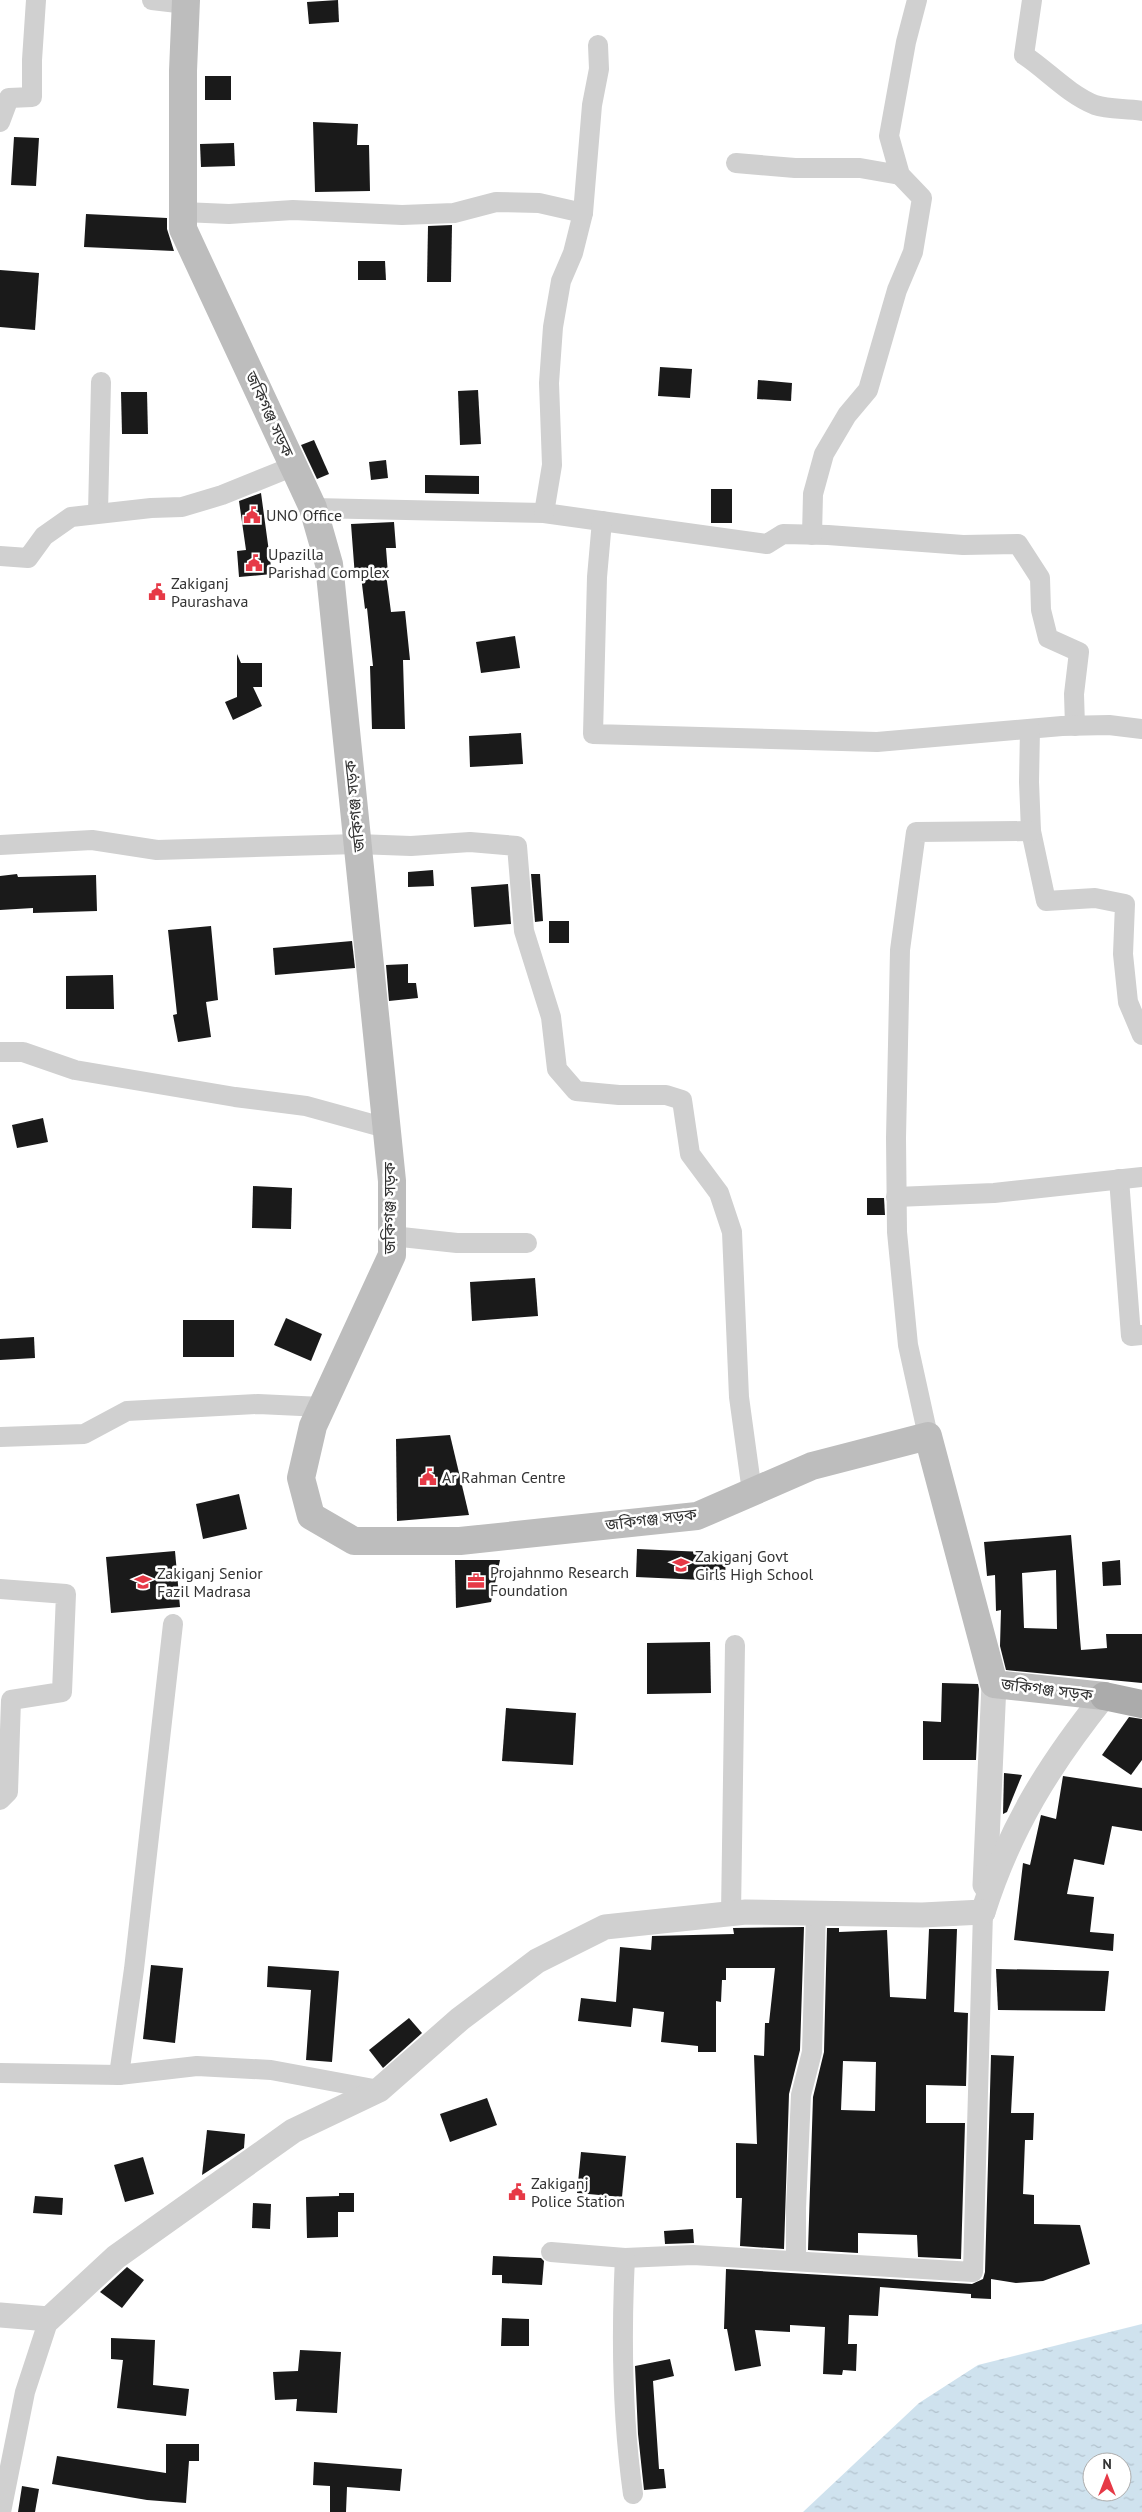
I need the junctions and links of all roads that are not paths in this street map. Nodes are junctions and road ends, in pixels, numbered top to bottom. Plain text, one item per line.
1 (36, 0) edge
2 (152, 0) edge
3 (1032, 0) edge
4 (913, 1) edge
5 (186, 2) edge
6 (598, 46) dead end
7 (1142, 112) edge
8 (0, 122) edge
9 (736, 163) dead end
10 (900, 175) junction
11 (183, 212) junction
12 (583, 213) junction
13 (101, 382) dead end
14 (294, 466) junction
15 (314, 508) junction
16 (544, 513) junction
17 (98, 514) junction
18 (602, 521) junction
19 (812, 535) junction
20 (0, 556) edge
21 (1075, 726) junction
22 (1030, 729) junction
23 (1142, 730) edge
24 (1031, 831) junction
25 (357, 844) junction
26 (0, 845) edge
27 (1142, 1035) edge
28 (0, 1052) edge
29 (386, 1128) junction
30 (1142, 1177) edge
31 (1119, 1179) junction
32 (896, 1197) junction
33 (392, 1236) junction
34 (526, 1243) dead end
35 (1142, 1335) edge
36 (322, 1407) junction
37 (928, 1436) junction
38 (0, 1437) edge
39 (752, 1492) junction
40 (0, 1589) edge
41 (173, 1624) dead end
42 (735, 1645) dead end
43 (994, 1684) junction
44 (1104, 1696) junction
45 (1142, 1704) edge
46 (0, 1800) edge
47 (816, 1912) junction
48 (983, 1912) junction
49 (731, 1914) junction
50 (0, 2073) edge
51 (119, 2075) junction
52 (379, 2090) junction
53 (551, 2252) dead end
54 (625, 2258) junction
55 (796, 2261) junction
56 (0, 2315) edge
57 (49, 2319) junction
58 (633, 2494) dead end
59 (1, 2512) edge

1 - 8 street
2 - 5 street
3 - 7 street
4 - 10 street
5 - 11 main road, জকিগঞ্জ সড়ক
6 - 12 street
9 - 10 street
10 - 19 street
11 - 12 street
11 - 14 main road, জকিগঞ্জ সড়ক
12 - 16 street
13 - 17 street
14 - 15 main road, জকিগঞ্জ সড়ক
14 - 17 street
15 - 16 street
15 - 25 main road, জকিগঞ্জ সড়ক
16 - 18 street
17 - 20 street
18 - 19 street
18 - 22 street
19 - 21 street
21 - 22 street
21 - 23 street
22 - 24 street
24 - 27 street
24 - 32 street
25 - 26 street
25 - 29 main road, জকিগঞ্জ সড়ক
25 - 39 street
28 - 29 street
29 - 33 main road, জকিগঞ্জ সড়ক
30 - 31 street
31 - 32 street
31 - 35 street
32 - 37 street
33 - 34 street
33 - 36 main road, জকিগঞ্জ সড়ক
36 - 38 street
36 - 39 main road, জকিগঞ্জ সড়ক
37 - 39 main road, জকিগঞ্জ সড়ক
37 - 43 main road, জকিগঞ্জ সড়ক
40 - 46 street
41 - 51 street
42 - 49 street
43 - 44 main road, জকিগঞ্জ সড়ক
43 - 48 street
44 - 45 main road
44 - 48 street
47 - 48 street
47 - 49 street
47 - 55 street
48 - 55 street
49 - 52 street
50 - 51 street
51 - 52 street
52 - 57 street
53 - 54 street
54 - 55 street
54 - 58 street
56 - 57 street
57 - 59 street

